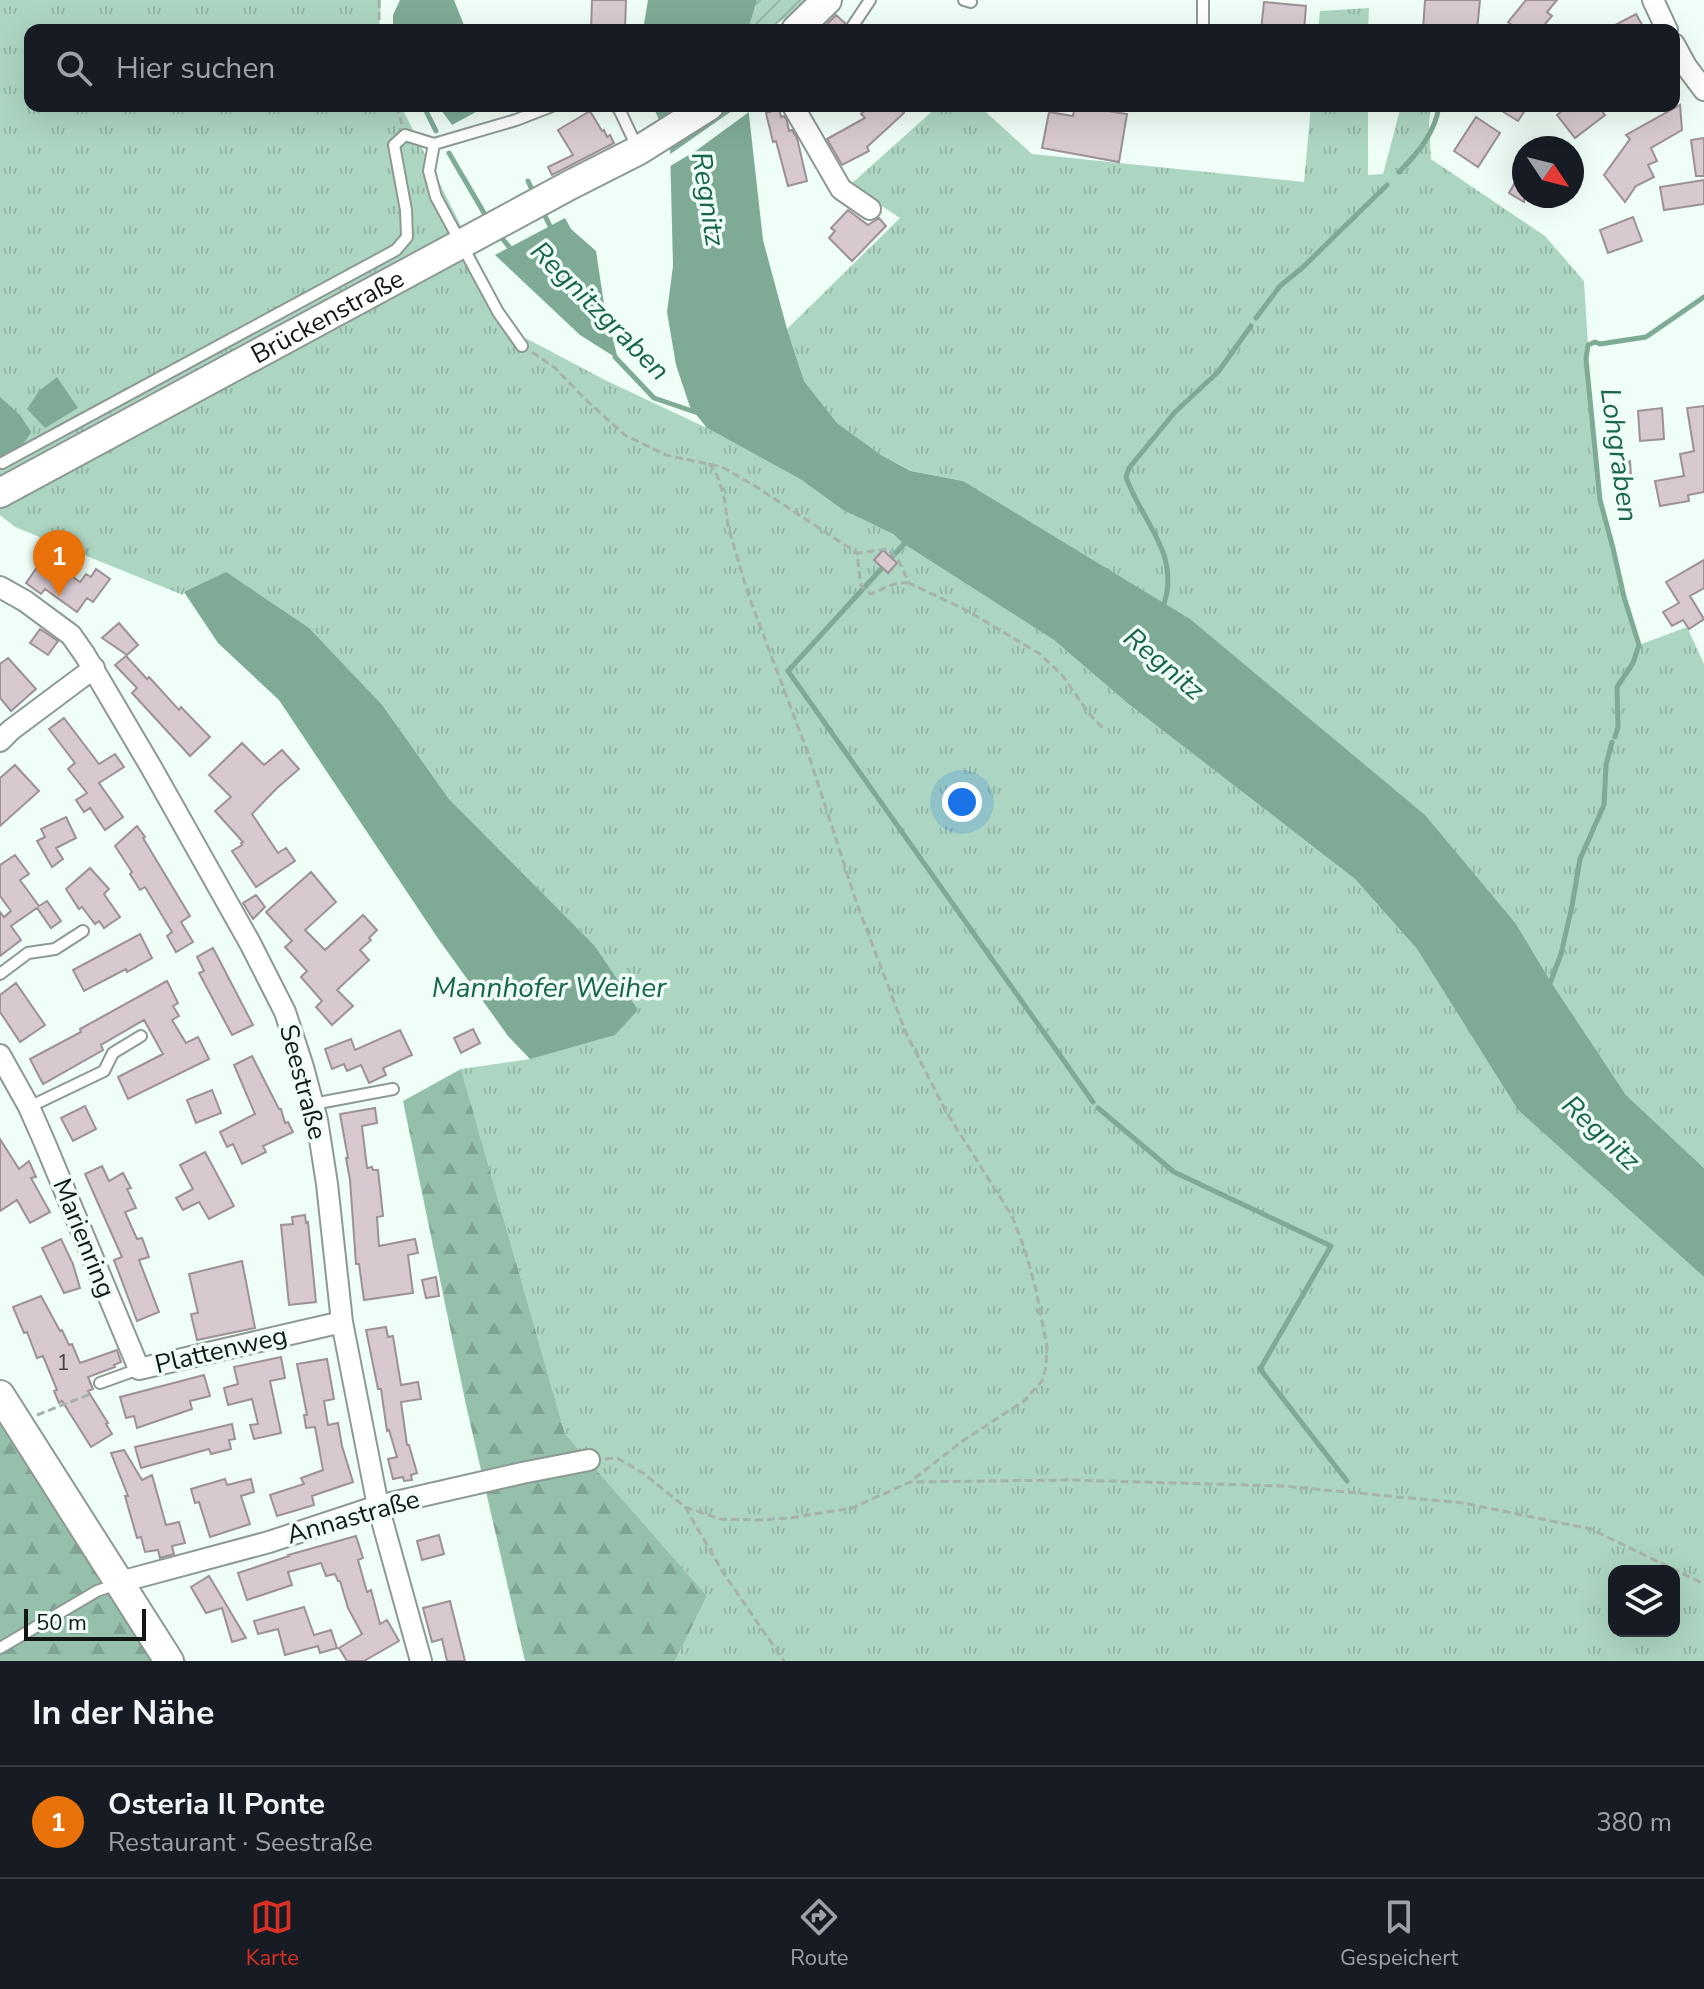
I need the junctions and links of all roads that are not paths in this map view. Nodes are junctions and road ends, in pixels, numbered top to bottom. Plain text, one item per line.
1 (827, 0) edge
2 (870, 0) edge
3 (1203, 0) edge
4 (1653, 0) edge
5 (802, 24) edge
6 (854, 24) edge
7 (1203, 24) edge
8 (1664, 24) edge
9 (1680, 55) edge
10 (1704, 90) edge
11 (537, 112) edge
12 (621, 112) edge
13 (699, 112) edge
14 (796, 112) edge
15 (434, 144) junction
16 (647, 145) junction
17 (870, 209) dead end
18 (459, 240) junction
19 (522, 346) road end
20 (2, 463) dead end
21 (0, 493) edge
22 (0, 587) edge
23 (94, 668) junction
24 (0, 741) edge
25 (83, 931) dead end
26 (0, 974) edge
27 (141, 1036) dead end
28 (0, 1055) edge
29 (393, 1089) dead end
30 (313, 1104) junction
31 (29, 1107) junction
32 (342, 1322) junction
33 (139, 1369) junction
34 (100, 1383) road end
35 (0, 1395) edge
36 (589, 1460) road end
37 (378, 1506) junction
38 (120, 1582) junction
39 (0, 1648) edge
40 (169, 1661) edge
41 (421, 1661) edge

1 - 5 main road
2 - 6 lane
3 - 7 lane
4 - 8 street
9 - 10 street
11 - 15 lane
12 - 16 lane
13 - 16 main road, Brückenstraße
14 - 17 street
15 - 18 lane
15 - 20 lane
16 - 18 main road, Brückenstraße
18 - 19 lane
18 - 21 main road, Brückenstraße
22 - 23 street, Seestraße
23 - 24 street
23 - 30 street, Seestraße
25 - 26 lane
27 - 31 lane
28 - 31 street, Marienring
29 - 30 lane
30 - 32 street, Seestraße
31 - 33 street, Marienring
32 - 33 street, Plattenweg
32 - 37 street, Seestraße
33 - 34 lane, Plattenweg
35 - 38 main road
36 - 37 street, Annastraße
37 - 38 street, Annastraße
37 - 41 street, Seestraße
38 - 39 lane
38 - 40 main road

